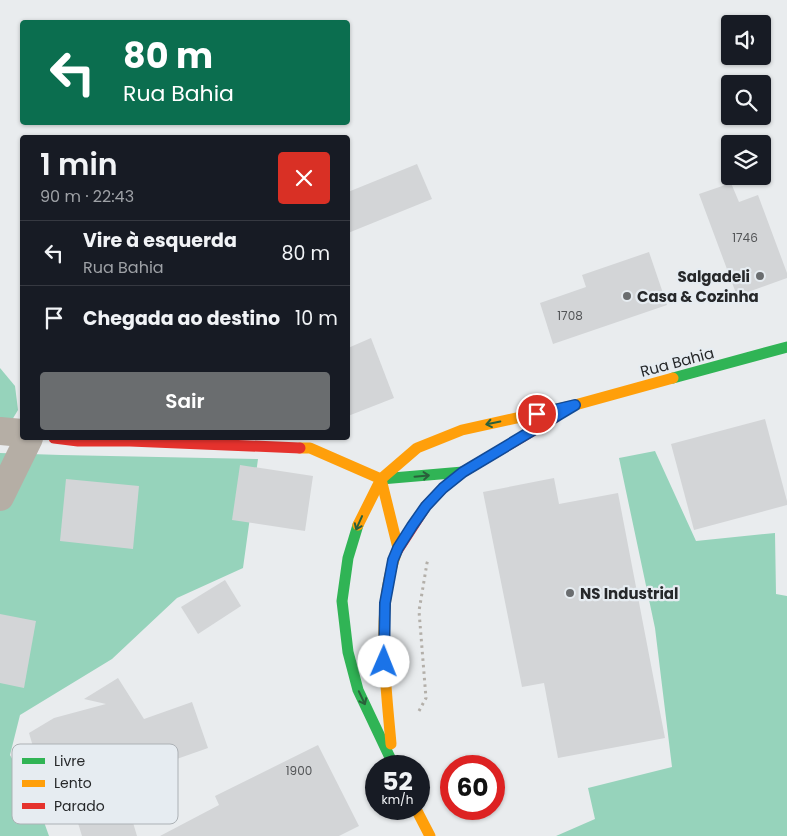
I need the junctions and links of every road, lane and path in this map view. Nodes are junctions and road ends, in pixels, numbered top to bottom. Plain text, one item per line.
1 (787, 346) edge
2 (575, 405) junction
3 (0, 431) edge
4 (20, 433) edge
5 (28, 440) edge
6 (70, 440) edge
7 (463, 472) junction
8 (381, 479) junction
9 (0, 497) edge
10 (398, 548) junction
11 (431, 556) dead end
12 (417, 714) dead end
13 (388, 755) edge
14 (392, 755) edge
15 (422, 820) edge
16 (430, 836) edge

1 - 2 main road, Rua Bahia
2 - 7 main road, Rua Bahia
2 -> 8 main road, Rua Bahia
3 - 4 street
5 - 9 street
6 - 8 main road
8 -> 7 main road
7 - 10 main road, Rua Bahia
8 - 10 main road
8 -> 13 main road, Rua Bahia
10 - 14 main road, Rua Bahia
11 - 12 path
15 - 16 main road

